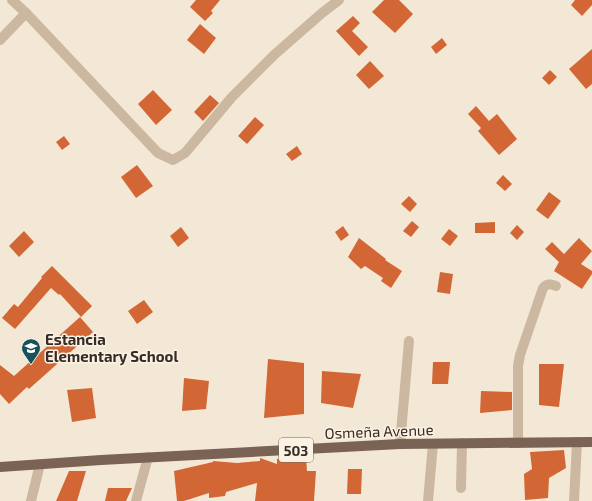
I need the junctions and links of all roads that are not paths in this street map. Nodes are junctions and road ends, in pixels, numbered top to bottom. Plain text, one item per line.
1 (12, 0) edge
2 (339, 0) edge
3 (26, 13) junction
4 (0, 40) edge
5 (556, 286) dead end
6 (409, 341) dead end
7 (576, 442) junction
8 (592, 442) edge
9 (462, 443) junction
10 (518, 443) junction
11 (400, 444) junction
12 (432, 444) junction
13 (148, 457) junction
14 (40, 464) junction
15 (0, 467) edge
16 (461, 488) dead end
17 (31, 501) edge
18 (136, 501) edge
19 (428, 501) edge
20 (574, 501) edge

1 - 3 street
2 - 3 street
3 - 4 street
5 - 10 street
6 - 11 street
7 - 8 main road, Osmeña Avenue / 503
7 - 10 main road, Osmeña Avenue / 503
7 - 20 street
9 - 10 main road, Osmeña Avenue / 503
9 - 12 main road, Osmeña Avenue / 503
9 - 16 street
11 - 12 main road, Osmeña Avenue / 503
11 - 13 main road, Osmeña Avenue / 503
12 - 19 street
13 - 14 main road, Osmeña Avenue / 503
13 - 18 street
14 - 15 main road, Osmeña Avenue / 503
14 - 17 street

